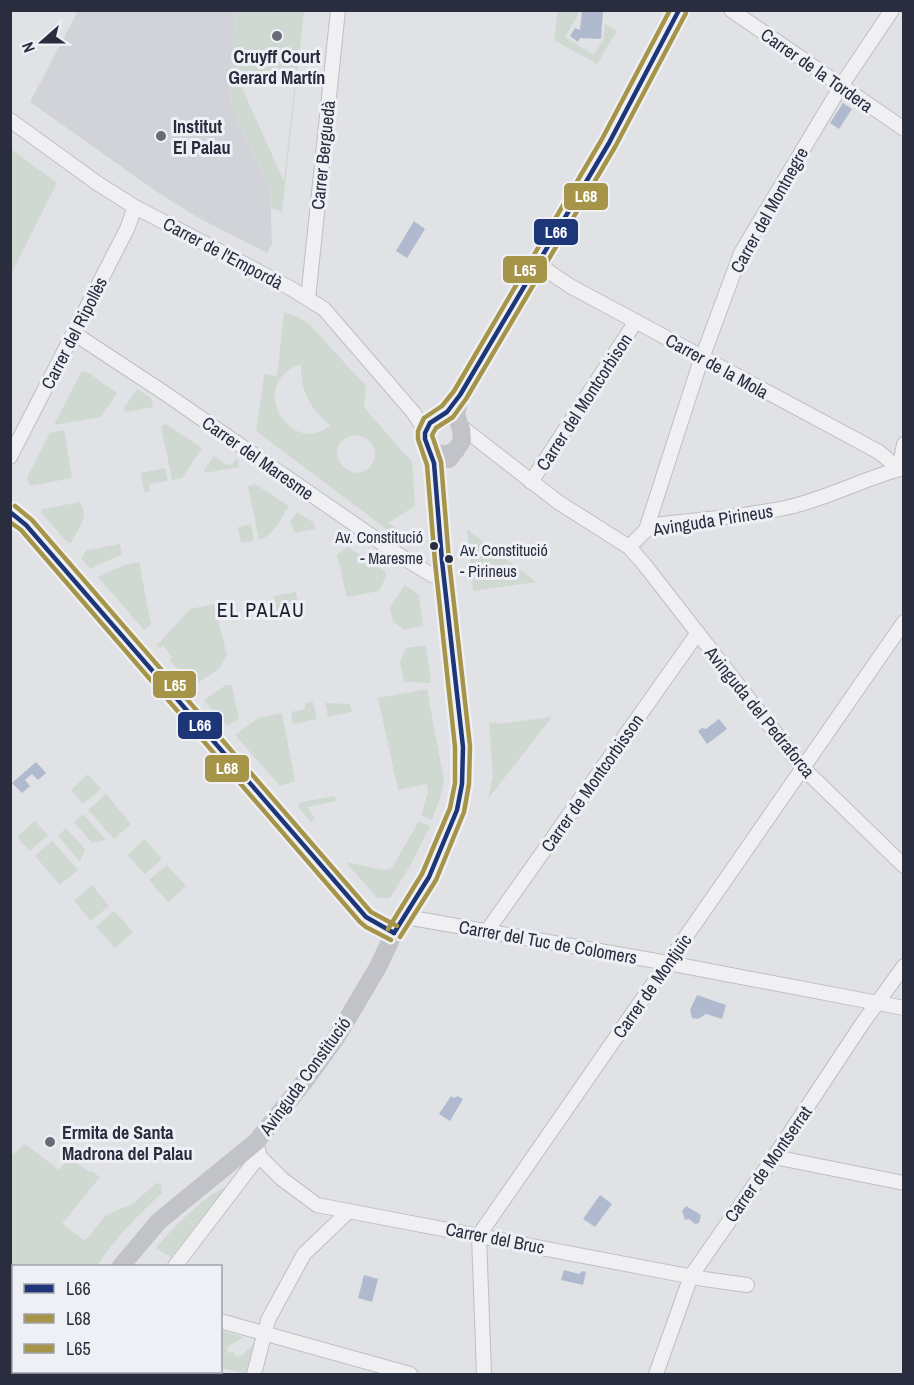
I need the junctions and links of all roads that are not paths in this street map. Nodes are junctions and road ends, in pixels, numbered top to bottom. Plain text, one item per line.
1 (338, 10) edge
2 (679, 10) edge
3 (731, 10) edge
4 (892, 10) edge
5 (841, 86) junction
6 (10, 120) edge
7 (903, 129) edge
8 (135, 207) junction
9 (543, 256) junction
10 (308, 299) junction
11 (636, 321) junction
12 (75, 334) junction
13 (702, 358) junction
14 (460, 395) junction
15 (414, 412) junction
16 (438, 418) junction
17 (459, 424) junction
18 (426, 441) junction
19 (484, 443) junction
20 (903, 444) edge
21 (458, 448) junction
22 (10, 457) edge
23 (901, 469) edge
24 (531, 482) junction
25 (437, 491) junction
26 (10, 512) edge
27 (646, 530) junction
28 (629, 547) junction
29 (444, 577) junction
30 (903, 622) edge
31 (697, 634) junction
32 (802, 767) junction
33 (903, 866) edge
34 (406, 917) junction
35 (487, 931) junction
36 (394, 933) junction
37 (668, 963) junction
38 (903, 966) edge
39 (877, 1003) junction
40 (903, 1008) edge
41 (258, 1148) junction
42 (774, 1157) junction
43 (903, 1183) edge
44 (349, 1211) junction
45 (479, 1235) junction
46 (122, 1265) edge
47 (176, 1265) edge
48 (691, 1276) junction
49 (747, 1286) dead end
50 (222, 1322) edge
51 (266, 1333) junction
52 (254, 1374) edge
53 (410, 1374) edge
54 (484, 1374) edge
55 (656, 1374) edge

1 - 10 street, Carrer Berguedà
2 - 9 street
3 - 5 street, Carrer de la Tordera
4 - 5 street, Carrer del Montnegre
5 - 7 street, Carrer de la Tordera
5 - 13 street, Carrer del Montnegre
6 - 8 street, Carrer de l'Empordà
8 - 10 street, Carrer de l'Empordà
8 - 12 street, Carrer del Ripollès
9 - 11 street, Carrer de la Mola
9 - 14 street
10 - 15 street, Carrer de l'Empordà
11 - 13 street, Carrer de la Mola
11 - 24 street, Carrer del Montcorbison
12 - 22 street, Carrer del Ripollès
12 - 29 street, Carrer del Maresme
13 - 23 street, Carrer de la Mola
13 - 27 street, Carrer del Montnegre
14 - 16 street
14 - 17 street
15 - 16 street
15 - 18 street, Carrer de l'Empordà
16 - 17 street
16 - 18 street
17 - 19 street, Avinguda Pirineus
17 - 21 street
18 - 21 street
18 - 25 street
19 - 21 street
19 - 24 street, Avinguda Pirineus
20 - 23 street
21 - 25 street
23 - 27 street, Avinguda Pirineus
24 - 28 street, Avinguda Pirineus
25 - 29 street, Avinguda Constitució
26 - 36 street
27 - 28 street, Avinguda Pirineus
28 - 31 street, Avinguda del Pedraforca
29 - 34 street, Avinguda Constitució
30 - 32 street, Carrer de Montjuïc
31 - 32 street, Avinguda del Pedraforca
31 - 35 street, Carrer de Montcorbisson
32 - 33 street, Avinguda del Pedraforca
32 - 37 street, Carrer de Montjuïc
34 - 35 street, Carrer del Tuc de Colomers
34 - 36 street, Avinguda Constitució
35 - 37 street, Carrer del Tuc de Colomers
36 - 41 street, Avinguda Constitució
37 - 39 street, Carrer del Tuc de Colomers
37 - 45 street, Carrer de Montjuïc
38 - 39 street, Carrer de Montserrat
39 - 40 street, Carrer del Tuc de Colomers
39 - 42 street, Carrer de Montserrat
41 - 44 street, Carrer del Bruc
41 - 46 street, Avinguda Constitució
41 - 47 street
42 - 43 street
42 - 48 street, Carrer de Montserrat
44 - 45 street, Carrer del Bruc
44 - 51 street
45 - 48 street, Carrer del Bruc
45 - 54 street
48 - 49 street, Carrer del Bruc
48 - 55 street, Carrer de Montserrat
50 - 51 street
51 - 52 street
51 - 53 street

